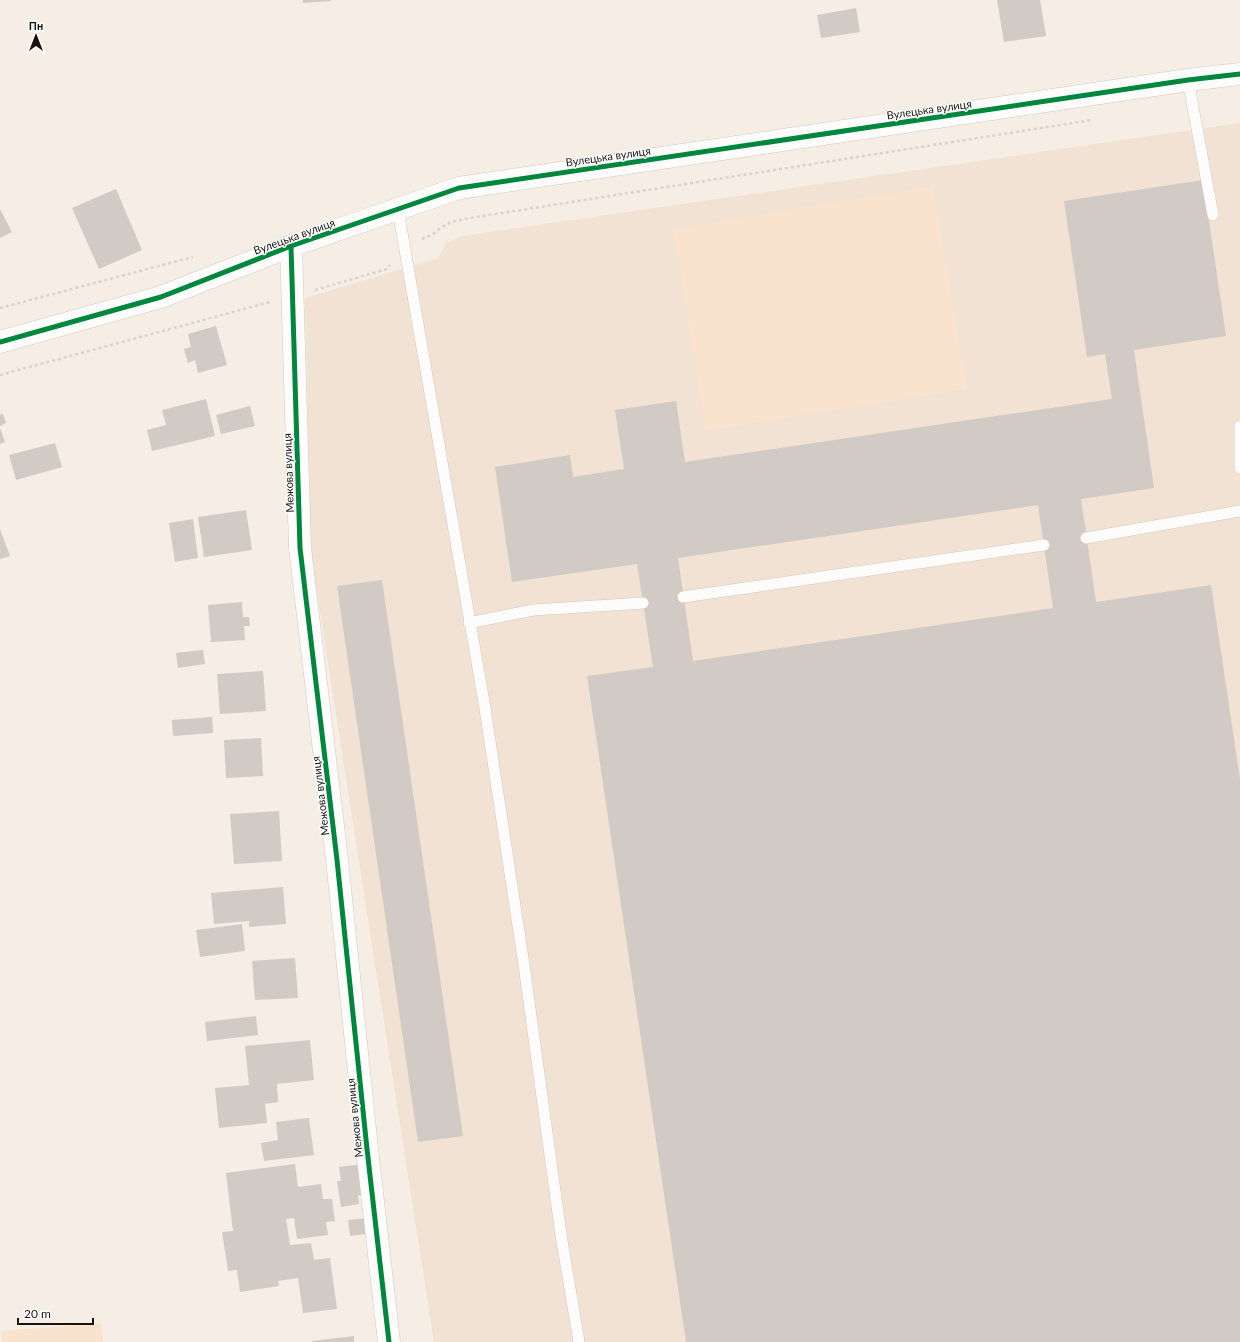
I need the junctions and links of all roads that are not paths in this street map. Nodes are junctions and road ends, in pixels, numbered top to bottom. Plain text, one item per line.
1 (1240, 74) edge
2 (1188, 80) junction
3 (398, 210) junction
4 (1213, 215) dead end
5 (291, 246) junction
6 (0, 342) edge
7 (1240, 426) edge
8 (1240, 468) edge
9 (1240, 511) edge
10 (1086, 538) dead end
11 (1044, 545) dead end
12 (683, 597) dead end
13 (643, 604) dead end
14 (469, 623) junction
15 (389, 1342) edge
16 (579, 1342) edge

1 - 2 street, Вулецька вулиця
2 - 3 street, Вулецька вулиця
2 - 4 lane
3 - 5 street, Вулецька вулиця
3 - 14 lane
5 - 6 street, Вулецька вулиця
5 - 15 street, Межова вулиця
7 - 8 lane
9 - 10 lane
11 - 12 lane
13 - 14 lane
14 - 16 lane

